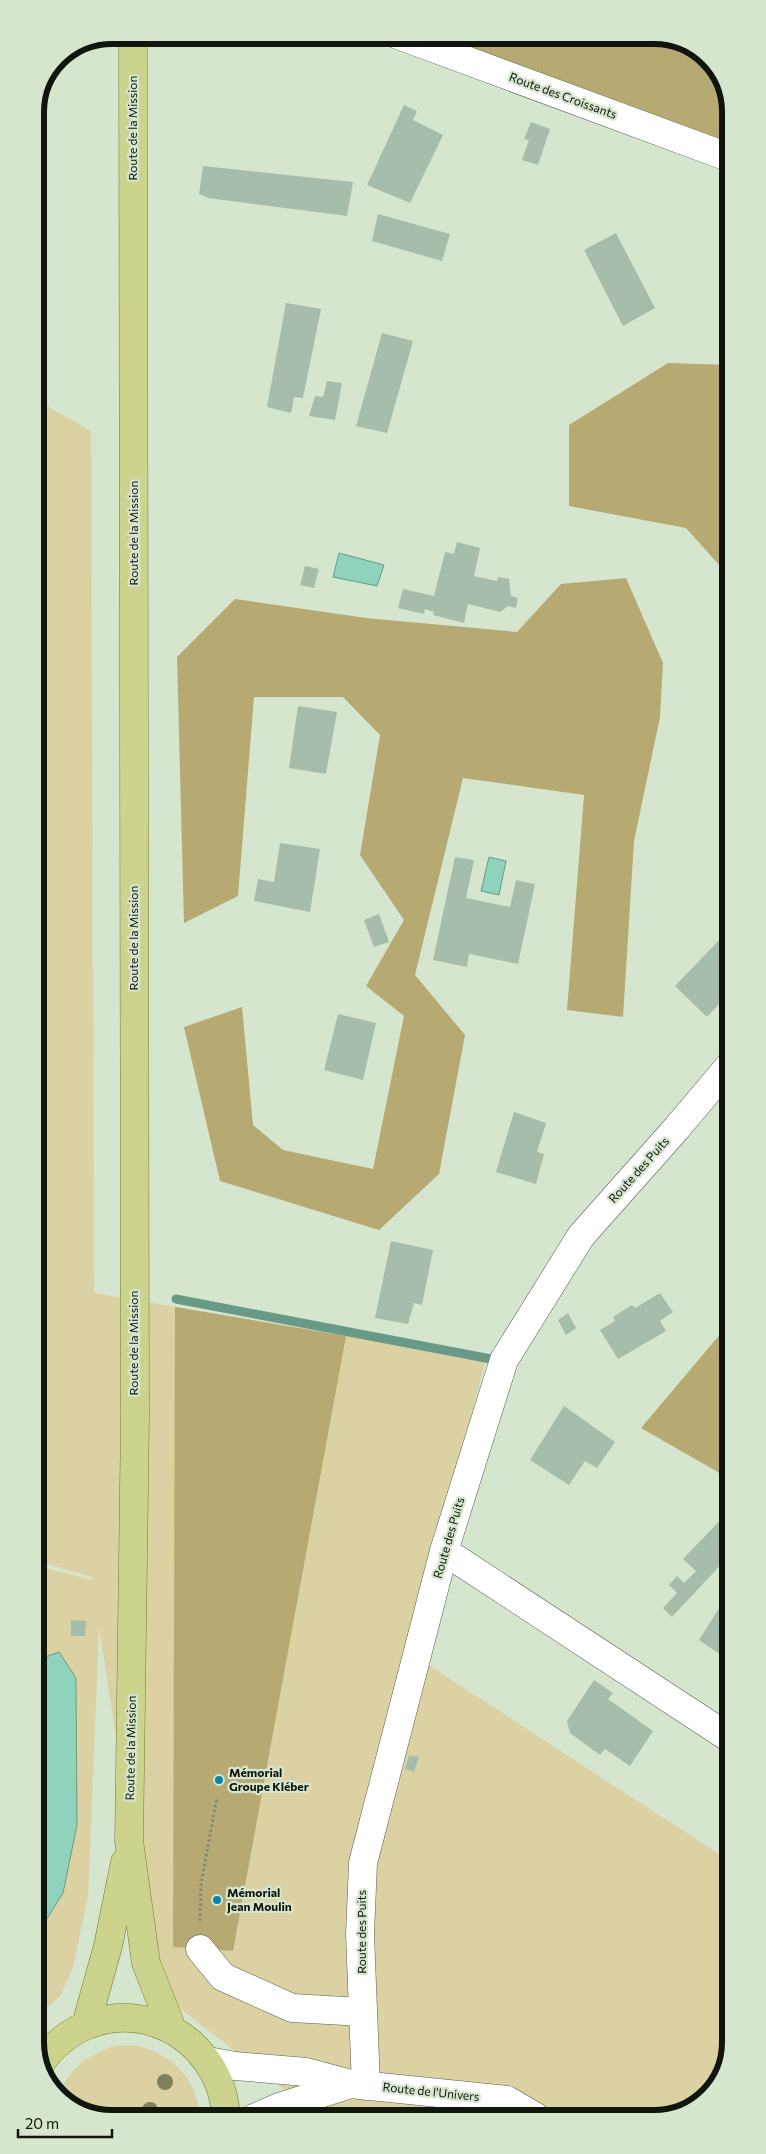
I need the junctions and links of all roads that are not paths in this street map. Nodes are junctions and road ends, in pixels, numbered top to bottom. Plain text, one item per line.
1 (133, 44) edge
2 (422, 44) edge
3 (722, 156) edge
4 (722, 1074) edge
5 (444, 1550) junction
6 (722, 1733) edge
7 (129, 1841) junction
8 (200, 1949) road end
9 (363, 2012) junction
10 (86, 2026) junction
11 (172, 2029) junction
12 (44, 2053) edge
13 (208, 2061) junction
14 (358, 2085) junction
15 (226, 2110) edge
16 (272, 2110) edge
17 (524, 2110) edge

1 - 7 main road, Route de la Mission
2 - 3 street, Route des Croissants
4 - 5 street, Route des Puits
5 - 6 street
5 - 9 street, Route des Puits
7 - 10 main road
7 - 11 main road
8 - 9 street
9 - 14 street, Route des Puits
10 - 11 main road
10 - 12 main road
11 - 13 main road
13 - 14 street, Route de l'Univers
13 - 15 main road
14 - 16 street, Route de l'Univers
14 - 17 street, Route de l'Univers

